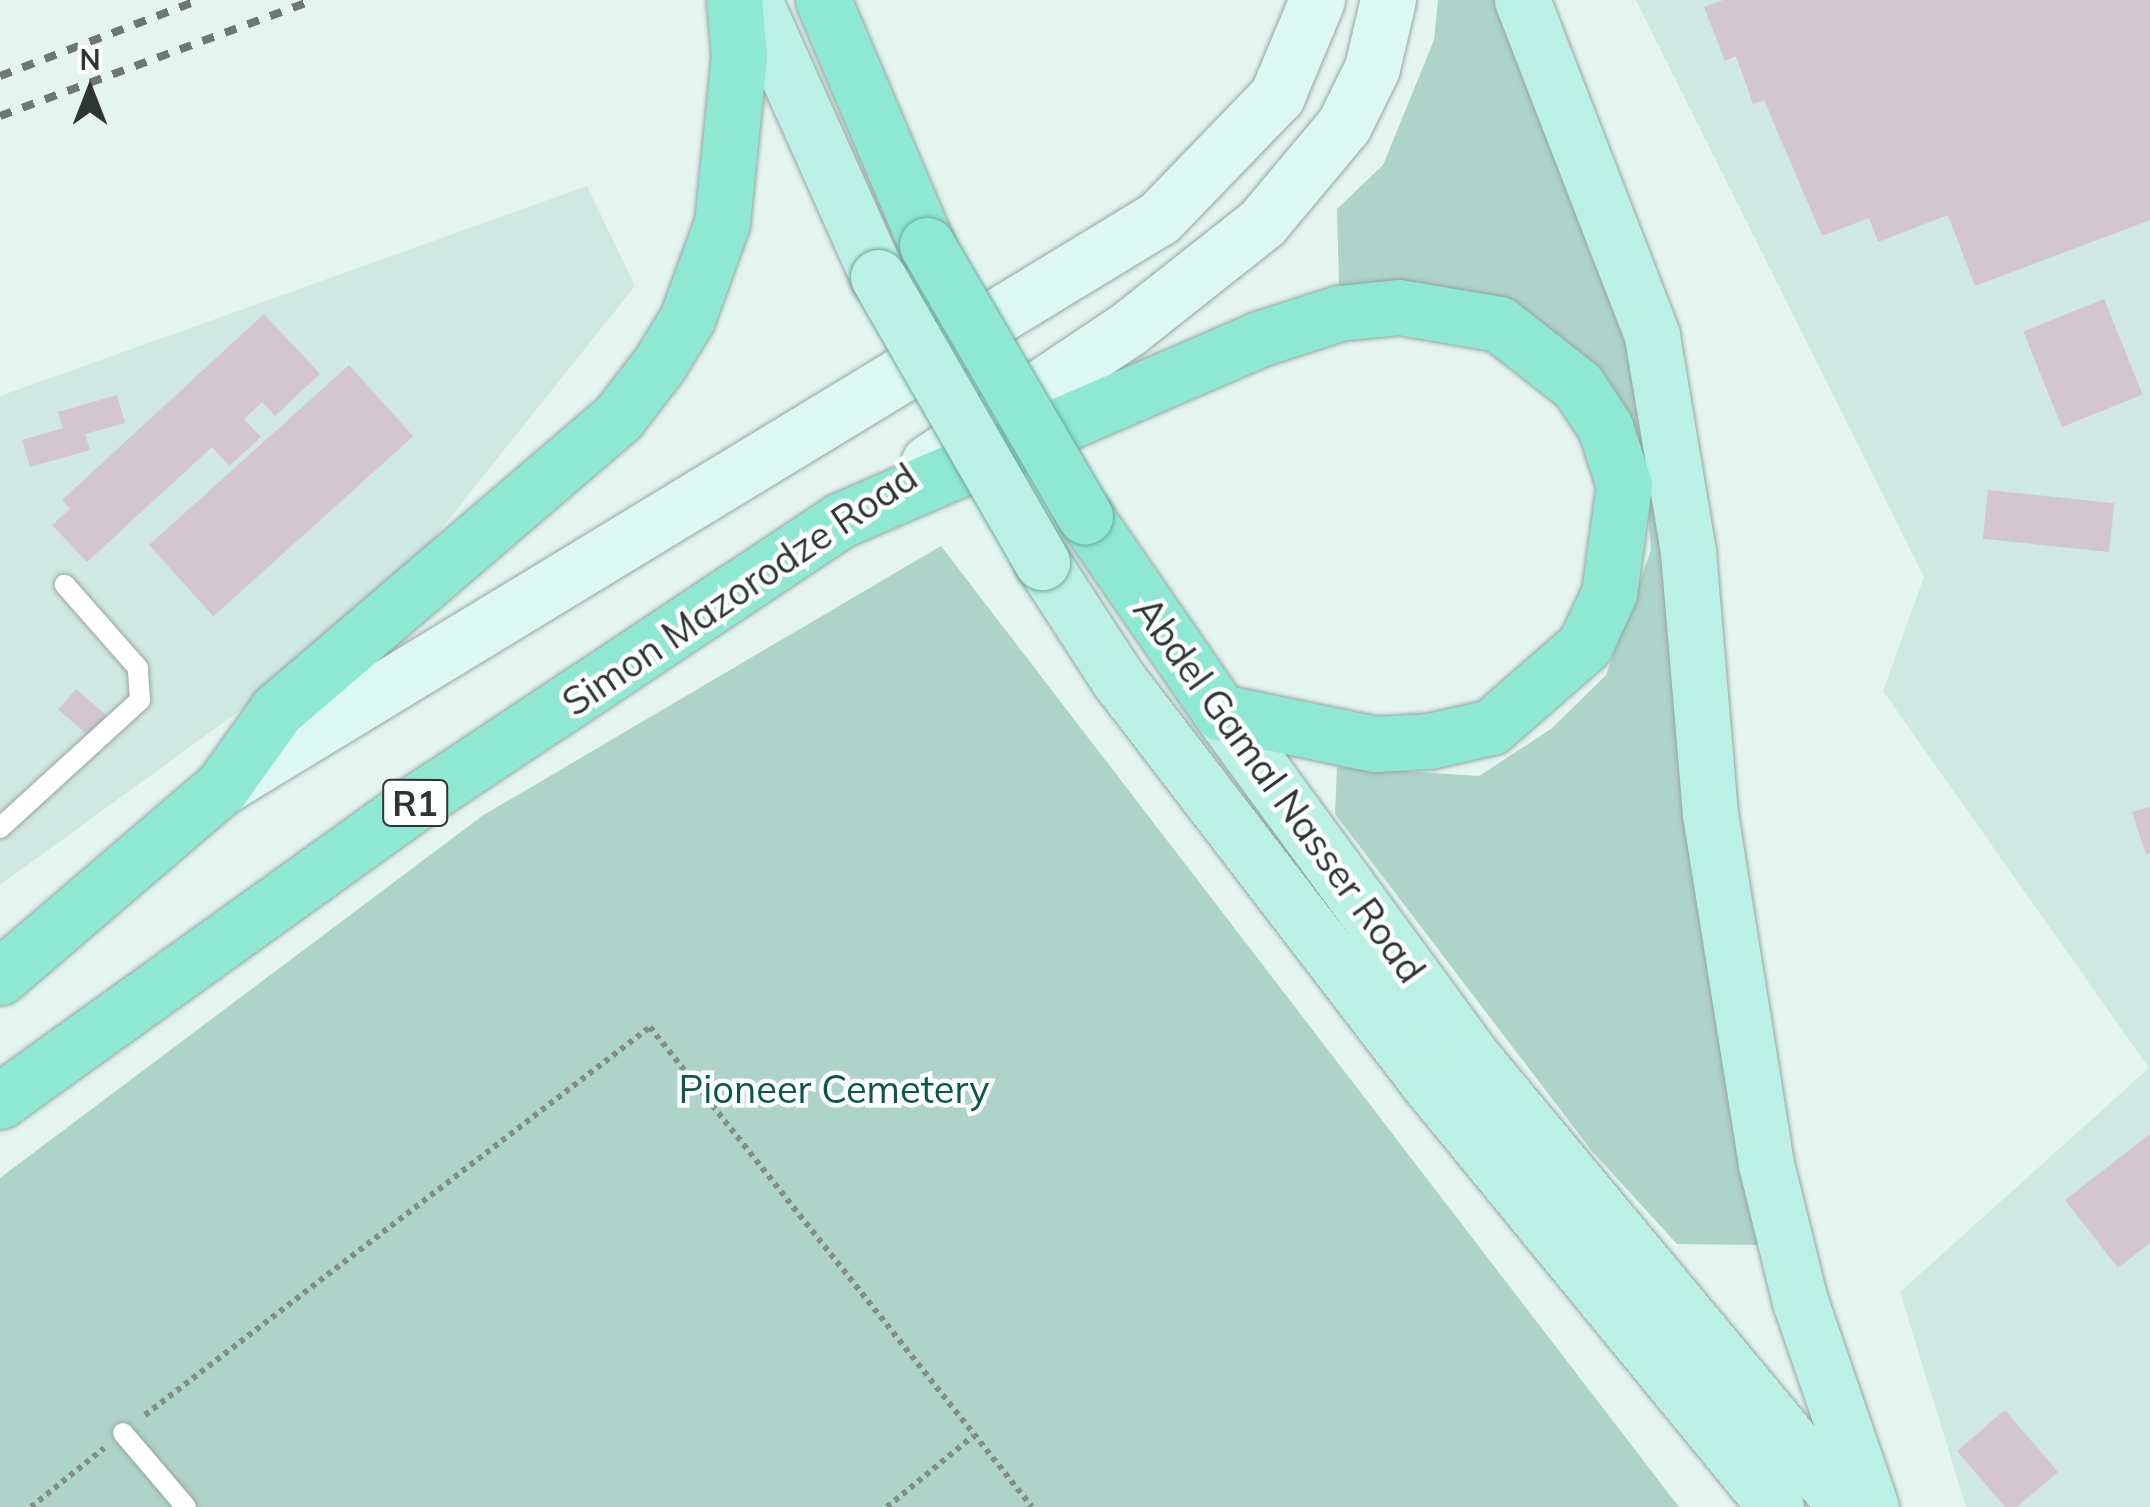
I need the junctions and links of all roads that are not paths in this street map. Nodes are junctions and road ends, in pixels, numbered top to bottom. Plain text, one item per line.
1 (734, 0) edge
2 (754, 0) edge
3 (823, 0) edge
4 (1318, 0) edge
5 (1388, 0) edge
6 (1522, 0) edge
7 (841, 520) junction
8 (65, 585) dead end
9 (1220, 712) junction
10 (222, 787) junction
11 (0, 828) edge
12 (0, 977) edge
13 (0, 1101) edge
14 (123, 1433) road end
15 (186, 1507) edge
16 (1776, 1507) edge
17 (1846, 1507) edge
18 (1871, 1507) edge

1 - 10 highway
2 - 16 main road, Abdel Gamal Nasser Road, bridge
3 - 9 highway, Abdel Gamal Nasser Road, bridge
4 - 10 main road
5 - 7 main road, Simon Mazorodze Road / R1
6 - 18 main road
7 - 9 highway
7 - 13 highway, Simon Mazorodze Road / R1
8 - 11 lane
9 - 17 main road, Abdel Gamal Nasser Road
10 - 12 highway
14 - 15 lane

